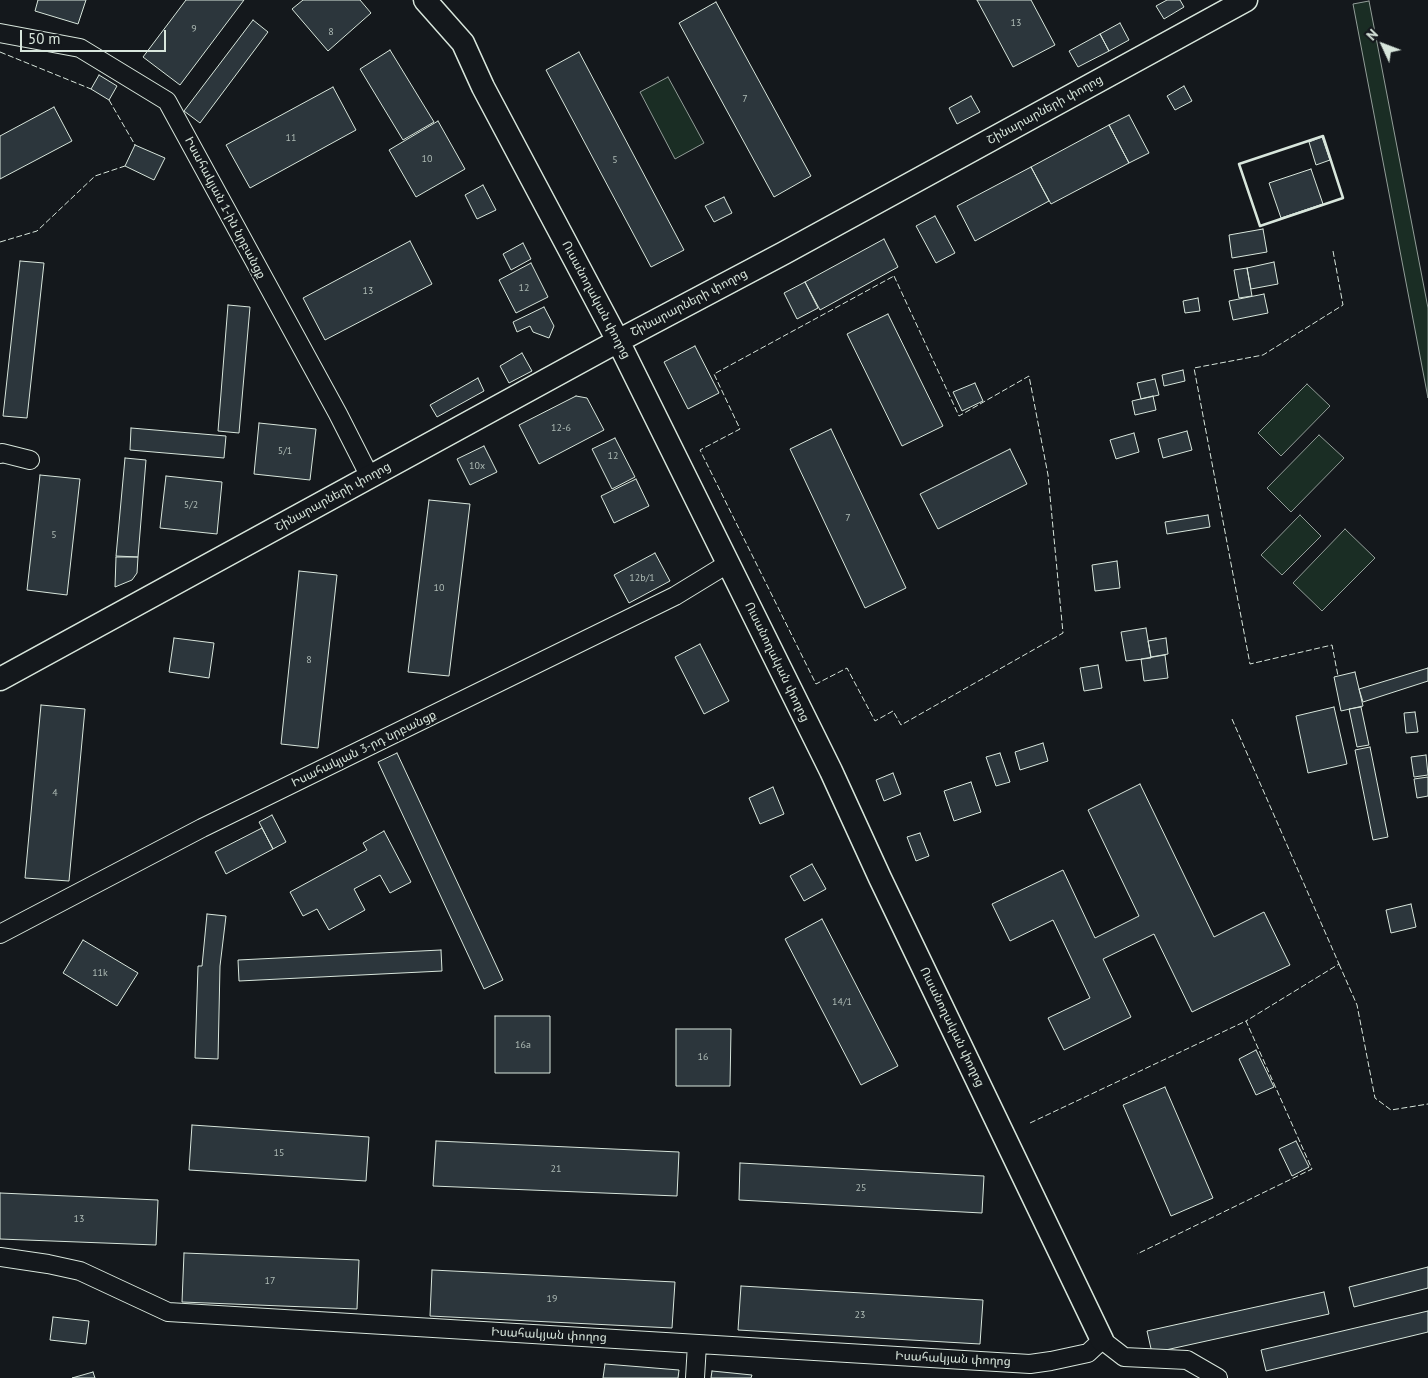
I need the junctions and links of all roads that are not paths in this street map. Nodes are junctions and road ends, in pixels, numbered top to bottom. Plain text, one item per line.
1 (425, 0) edge
2 (1245, 0) edge
3 (0, 33) edge
4 (618, 341) junction
5 (0, 454) edge
6 (30, 460) dead end
7 (370, 477) junction
8 (729, 563) junction
9 (0, 680) edge
10 (0, 934) edge
11 (0, 1257) edge
12 (1102, 1340) junction
13 (697, 1344) junction
14 (695, 1378) edge
15 (1218, 1378) edge

1 - 4 street, Ուսանողական փողոց
2 - 4 street, Շինարարների փողոց
3 - 7 street, Իսահակյան 1-ին նրբանցք
4 - 7 street, Շինարարների փողոց
4 - 8 street, Ուսանողական փողոց
5 - 6 street
7 - 9 street, Շինարարների փողոց
8 - 10 street, Իսահակյան 3-րդ նրբանցք
8 - 12 street, Ուսանողական փողոց
11 - 13 street, Իսահակյան փողոց
12 - 13 street, Իսահակյան փողոց
12 - 15 street
13 - 14 street

